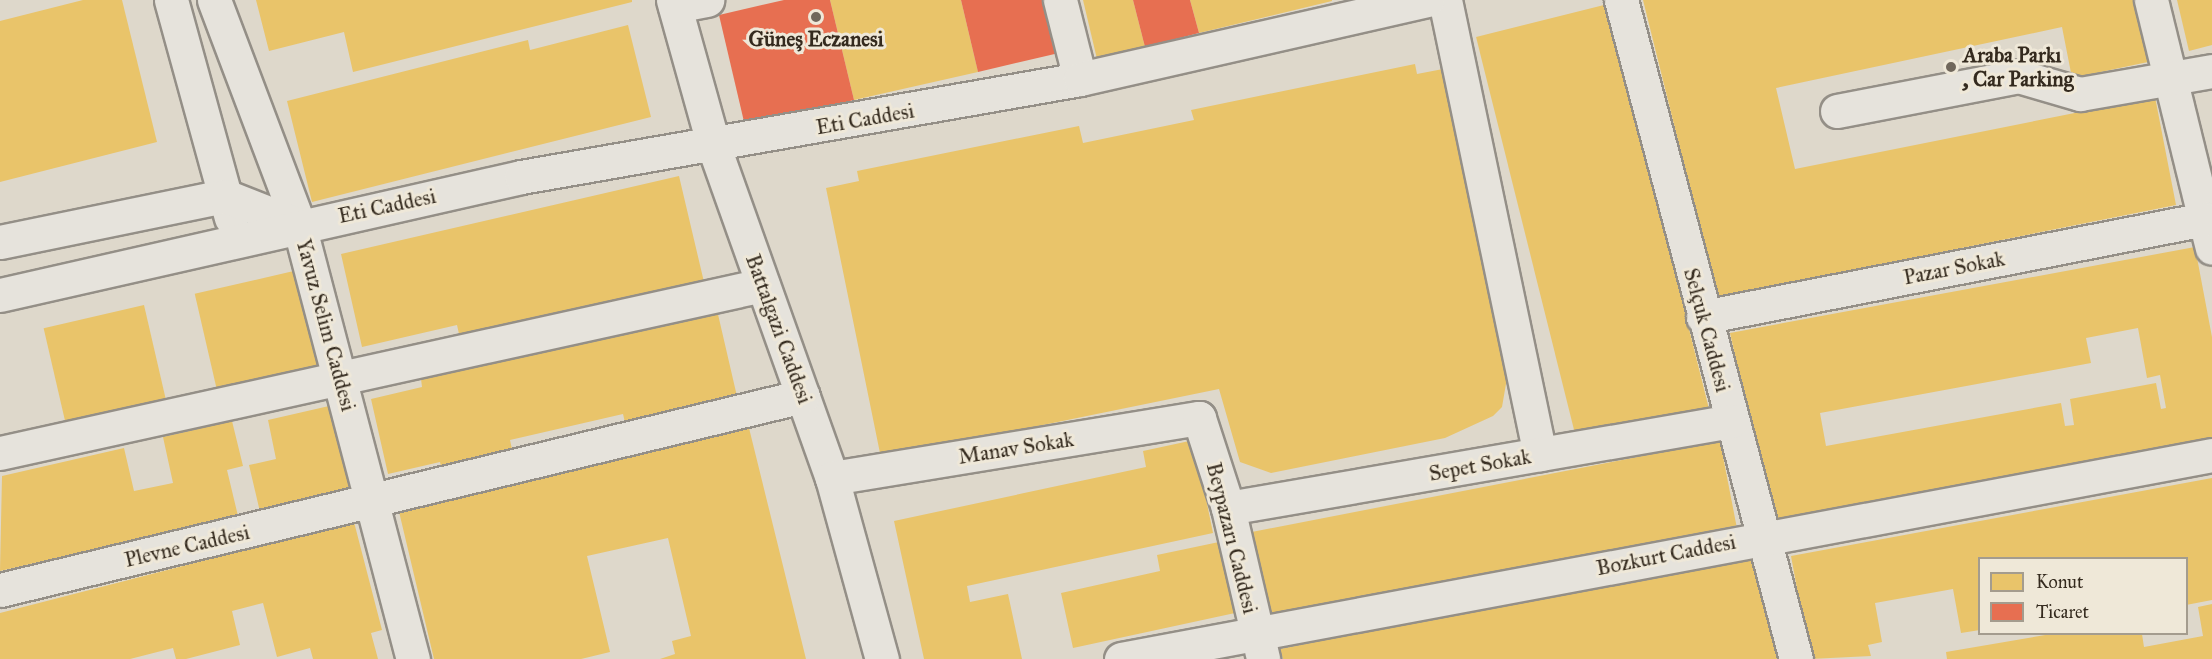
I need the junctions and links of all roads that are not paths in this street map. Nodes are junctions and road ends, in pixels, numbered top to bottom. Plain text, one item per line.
1 (171, 0) edge
2 (214, 0) edge
3 (707, 0) edge
4 (1060, 0) edge
5 (1427, 0) edge
6 (1446, 0) edge
7 (1621, 0) edge
8 (2151, 0) edge
9 (674, 3) edge
10 (2212, 70) edge
11 (1080, 79) junction
12 (2171, 81) junction
13 (1838, 111) dead end
14 (714, 147) junction
15 (225, 196) junction
16 (299, 225) junction
17 (2208, 234) edge
18 (237, 240) junction
19 (0, 242) edge
20 (763, 285) junction
21 (0, 295) edge
22 (1703, 317) junction
23 (341, 381) junction
24 (803, 396) junction
25 (1199, 418) joint
26 (1732, 421) junction
27 (0, 453) edge
28 (1540, 454) junction
29 (2212, 455) edge
30 (832, 478) junction
31 (374, 502) junction
32 (1228, 508) junction
33 (1761, 537) junction
34 (0, 590) edge
35 (1259, 646) edge
36 (412, 659) edge
37 (882, 659) edge
38 (1121, 659) edge
39 (1796, 659) edge

1 - 15 street
2 - 16 street, Yavuz Selim Caddesi
3 - 9 street
4 - 11 street
5 - 11 street, Eti Caddesi
6 - 28 street
7 - 22 street, Selçuk Caddesi
8 - 12 street
9 - 14 street, Battalgazi Caddesi
10 - 12 street
11 - 14 street, Eti Caddesi
12 - 13 street
12 - 17 street
14 - 16 street, Eti Caddesi
14 - 20 street, Battalgazi Caddesi
15 - 16 street
15 - 18 street
15 - 19 street
16 - 18 street, Eti Caddesi
16 - 23 street, Yavuz Selim Caddesi
17 - 22 street, Pazar Sokak
18 - 21 street, Eti Caddesi
20 - 23 street
20 - 24 street, Battalgazi Caddesi
22 - 26 street, Selçuk Caddesi
23 - 27 street
23 - 31 street, Yavuz Selim Caddesi
24 - 30 street, Battalgazi Caddesi
24 - 31 street, Plevne Caddesi
25 - 30 street, Manav Sokak
25 - 32 street, Beypazarı Caddesi
26 - 28 street, Sepet Sokak
26 - 33 street, Selçuk Caddesi
28 - 32 street, Sepet Sokak
29 - 33 street, Bozkurt Caddesi
30 - 37 street, Battalgazi Caddesi
31 - 34 street, Plevne Caddesi
31 - 36 street, Yavuz Selim Caddesi
32 - 35 street, Beypazarı Caddesi
33 - 35 street, Bozkurt Caddesi
33 - 39 street, Selçuk Caddesi
35 - 38 street, Bozkurt Caddesi

